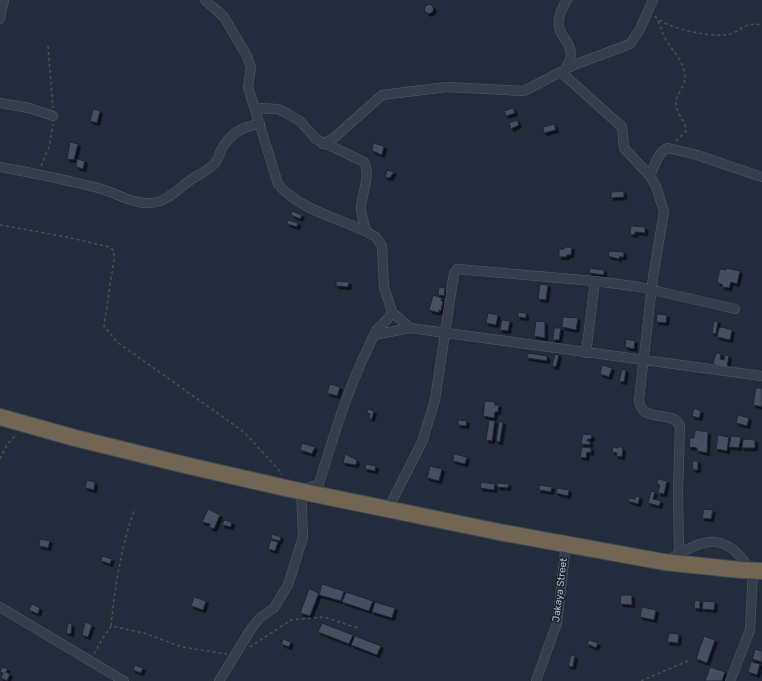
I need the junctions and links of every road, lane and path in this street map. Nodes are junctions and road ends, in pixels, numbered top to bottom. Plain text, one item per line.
1 (4, 0) edge
2 (205, 0) edge
3 (567, 0) edge
4 (651, 4) edge
5 (0, 20) edge
6 (658, 21) junction
7 (762, 25) edge
8 (562, 73) junction
9 (0, 103) edge
10 (255, 108) junction
11 (53, 116) dead end
12 (260, 124) junction
13 (323, 144) junction
14 (668, 148) junction
15 (0, 167) edge
16 (650, 176) junction
17 (762, 177) edge
18 (0, 226) edge
19 (367, 232) junction
20 (595, 281) junction
21 (652, 290) junction
22 (736, 309) dead end
23 (392, 312) junction
24 (410, 328) junction
25 (374, 334) junction
26 (446, 334) junction
27 (586, 353) junction
28 (644, 360) junction
29 (762, 376) edge
30 (5, 418) edge
31 (0, 459) edge
32 (295, 490) junction
33 (136, 508) dead end
34 (388, 509) junction
35 (566, 544) junction
36 (679, 553) junction
37 (664, 562) junction
38 (752, 570) edge
39 (0, 607) edge
40 (111, 626) junction
41 (358, 628) dead end
42 (236, 656) junction
43 (690, 660) dead end
44 (91, 661) junction
45 (733, 680) edge
46 (124, 681) edge
47 (219, 681) edge
48 (536, 681) edge
49 (641, 681) edge

1 - 5 street
2 - 10 street
3 - 8 street
4 - 6 path
4 - 8 street
6 - 7 path
6 - 14 path
8 - 13 street
8 - 16 street
9 - 11 street
10 - 12 street
10 - 13 street
12 - 15 street
12 - 19 street
13 - 19 street
14 - 16 street
14 - 17 street
16 - 21 street
18 - 32 path
19 - 23 street
20 - 21 street
20 - 26 street
20 - 27 street
21 - 22 street
21 - 28 street
23 - 24 street
23 - 25 street
24 - 25 street
24 - 26 street
25 - 32 street
26 - 27 street
26 - 34 street
27 - 28 street
28 - 29 street
28 - 36 street
30 - 31 path
30 - 32 highway
32 - 34 highway
32 - 42 street
33 - 40 path
34 - 35 highway
35 - 37 highway
35 - 48 street, Jakaya Street
36 - 37 street
36 - 38 street
37 - 38 highway
38 - 45 street
39 - 44 street
40 - 42 path
40 - 44 path
41 - 42 path
42 - 47 street
43 - 49 path
44 - 46 street

